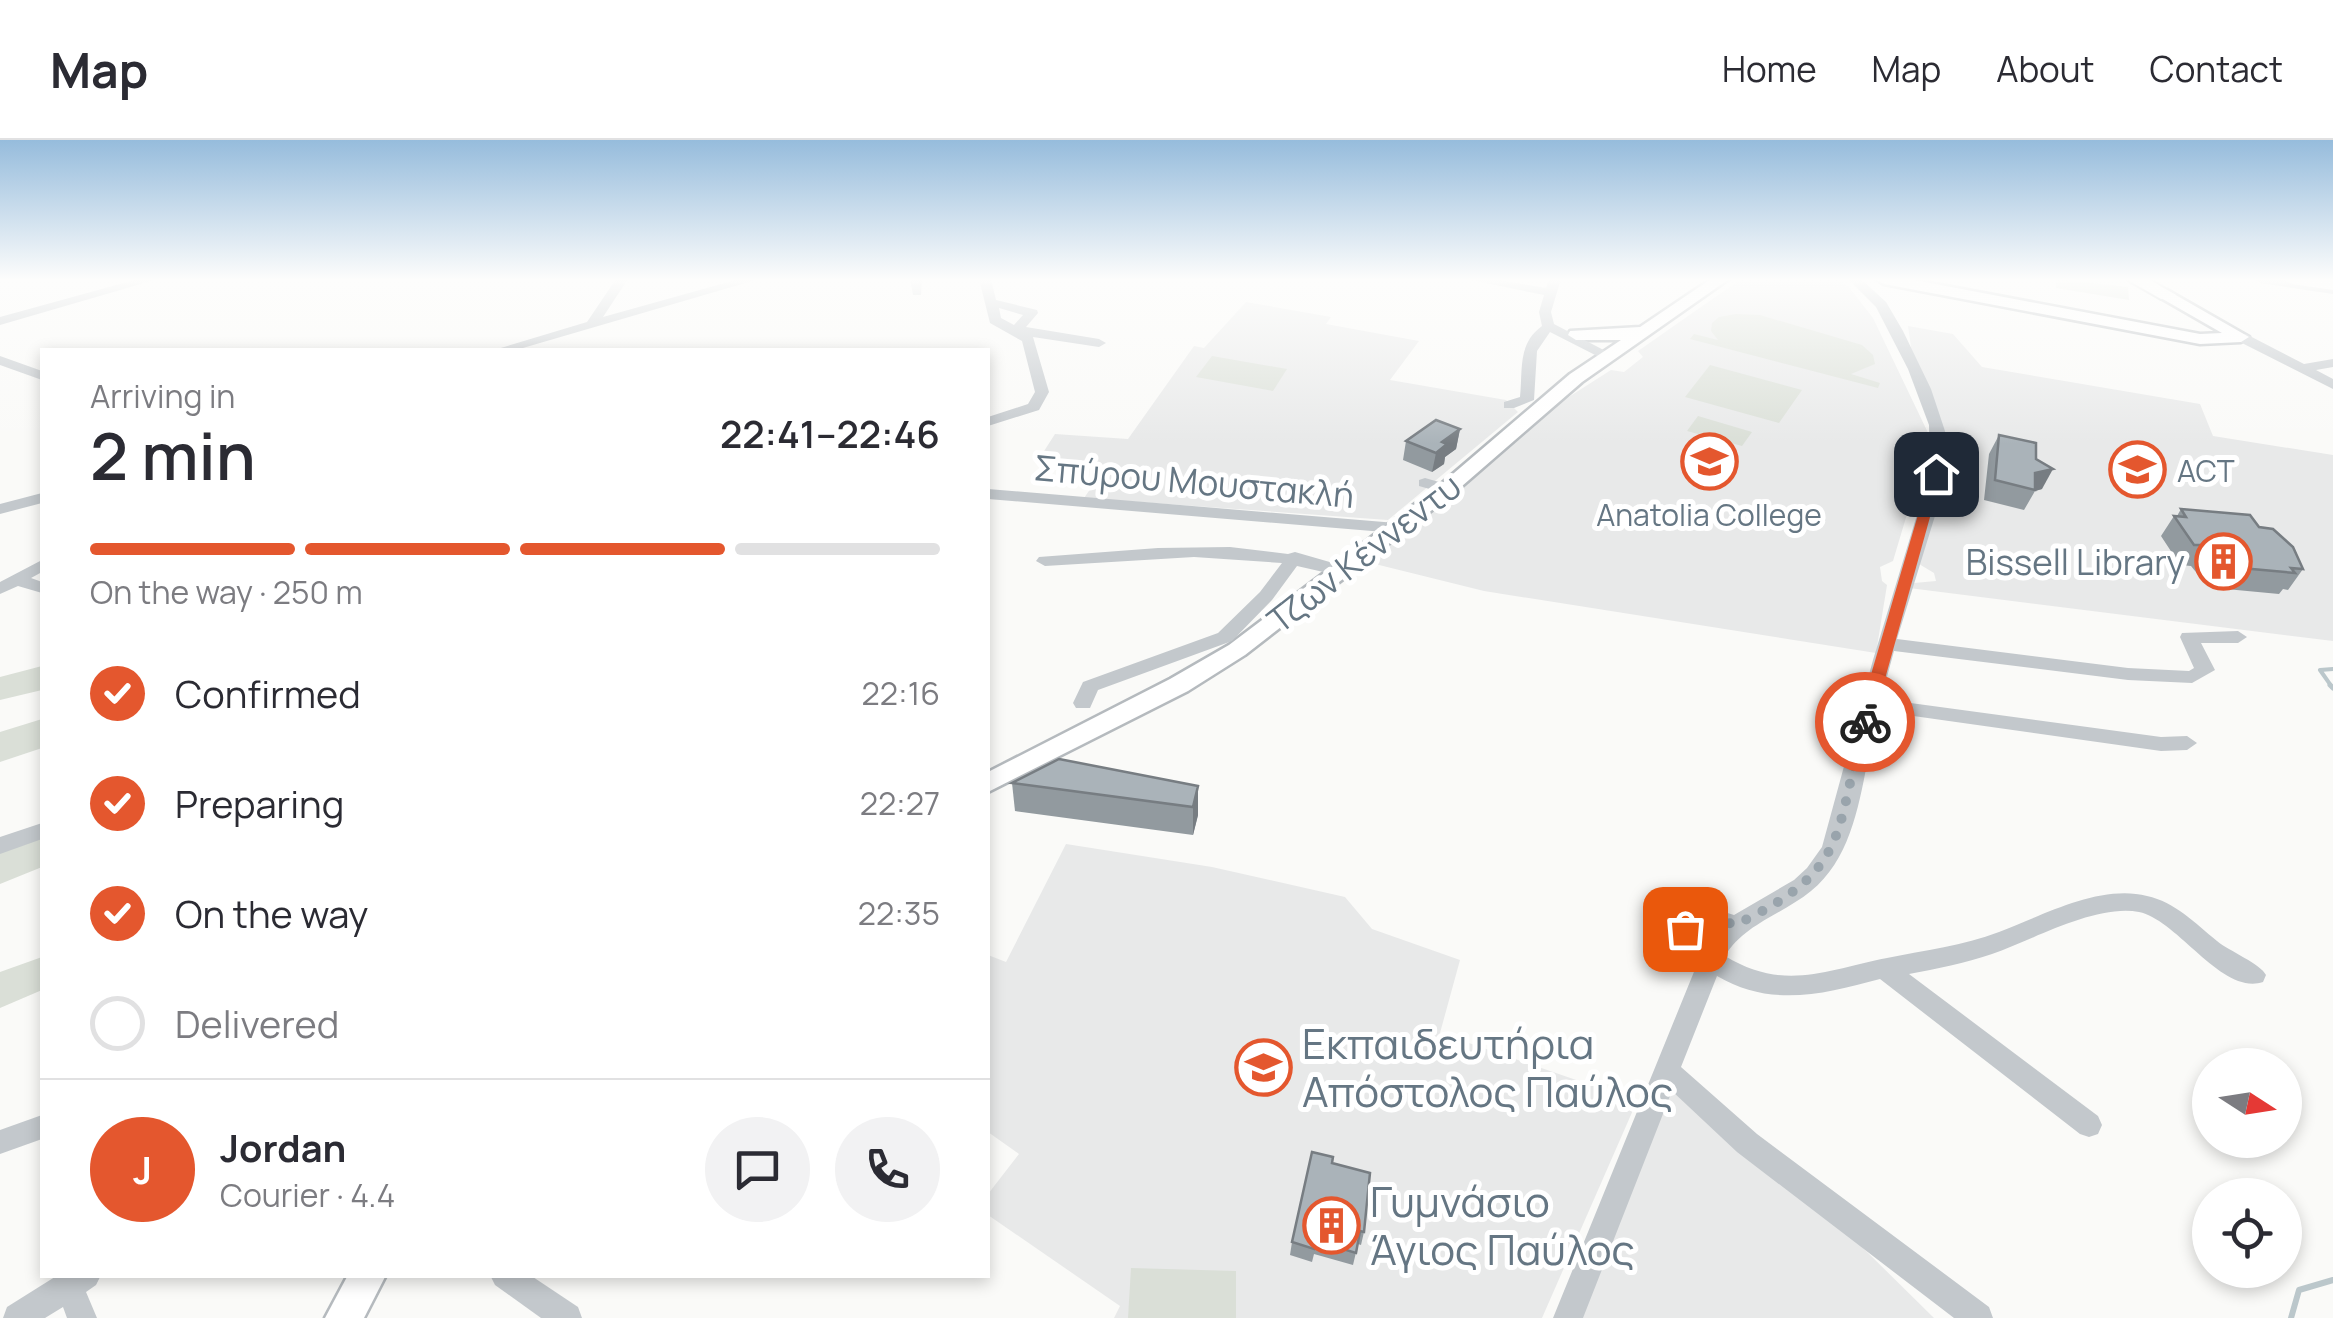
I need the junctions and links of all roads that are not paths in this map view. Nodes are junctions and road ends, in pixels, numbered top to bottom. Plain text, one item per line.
1 (556, 334) edge
2 (1023, 334) edge
3 (1043, 334) edge
4 (1542, 334) edge
5 (1565, 334) edge
6 (1572, 334) edge
7 (1629, 334) edge
8 (1642, 334) edge
9 (1895, 334) edge
10 (2175, 334) edge
11 (2225, 334) edge
12 (2235, 334) edge
13 (1576, 335) junction
14 (2241, 337) junction
15 (2196, 338) junction
16 (1099, 343) dead end
17 (508, 348) edge
18 (1613, 353) junction
19 (0, 360) edge
20 (2285, 360) junction
21 (2333, 364) edge
22 (2301, 369) junction
23 (40, 375) edge
24 (2333, 386) edge
25 (1509, 405) dead end
26 (990, 421) edge
27 (990, 494) edge
28 (40, 499) edge
29 (0, 509) edge
30 (1396, 528) junction
31 (1295, 558) junction
32 (1045, 561) dead end
33 (40, 565) edge
34 (1341, 571) junction
35 (8, 584) edge
36 (40, 588) edge
37 (2238, 636) dead end
38 (1887, 644) junction
39 (1082, 704) dead end
40 (1870, 704) junction
41 (2188, 743) dead end
42 (990, 783) edge
43 (40, 832) edge
44 (0, 846) edge
45 (1735, 925) junction
46 (1710, 958) junction
47 (1884, 968) junction
48 (2254, 975) dead end
49 (1668, 1071) junction
50 (2089, 1125) dead end
51 (40, 1128) edge
52 (0, 1142) edge
53 (366, 1278) edge
54 (509, 1278) edge
55 (78, 1280) edge
56 (18, 1318) edge
57 (82, 1318) edge
58 (344, 1318) edge
59 (567, 1318) edge
60 (1568, 1318) edge
61 (1978, 1318) edge

1 - 17 street
2 - 26 street
3 - 16 street
4 - 25 street
5 - 18 street
6 - 13 street
7 - 13 main road
8 - 18 main road, Τζων Κέννεντυ
9 - 38 street
10 - 15 main road
11 - 14 main road
12 - 14 main road
13 - 18 street
14 - 15 main road
14 - 20 street
15 - 20 street
18 - 30 main road, Τζων Κέννεντυ
19 - 23 street
20 - 22 street
21 - 22 street
22 - 24 street
27 - 30 street, Σπύρου Μουστακλή
28 - 29 street
30 - 34 main road, Τζων Κέννεντυ
31 - 32 street
31 - 34 street
31 - 39 street
33 - 35 street
34 - 42 main road, Τζων Κέννεντυ
35 - 36 street
37 - 38 street
38 - 40 street
40 - 41 street
40 - 45 street
43 - 44 street
45 - 46 street
45 - 46 street
46 - 47 street
46 - 49 street
47 - 48 street
47 - 50 street
49 - 60 street
49 - 61 street
51 - 52 street
53 - 58 main road
54 - 59 street
55 - 56 street
55 - 57 street

